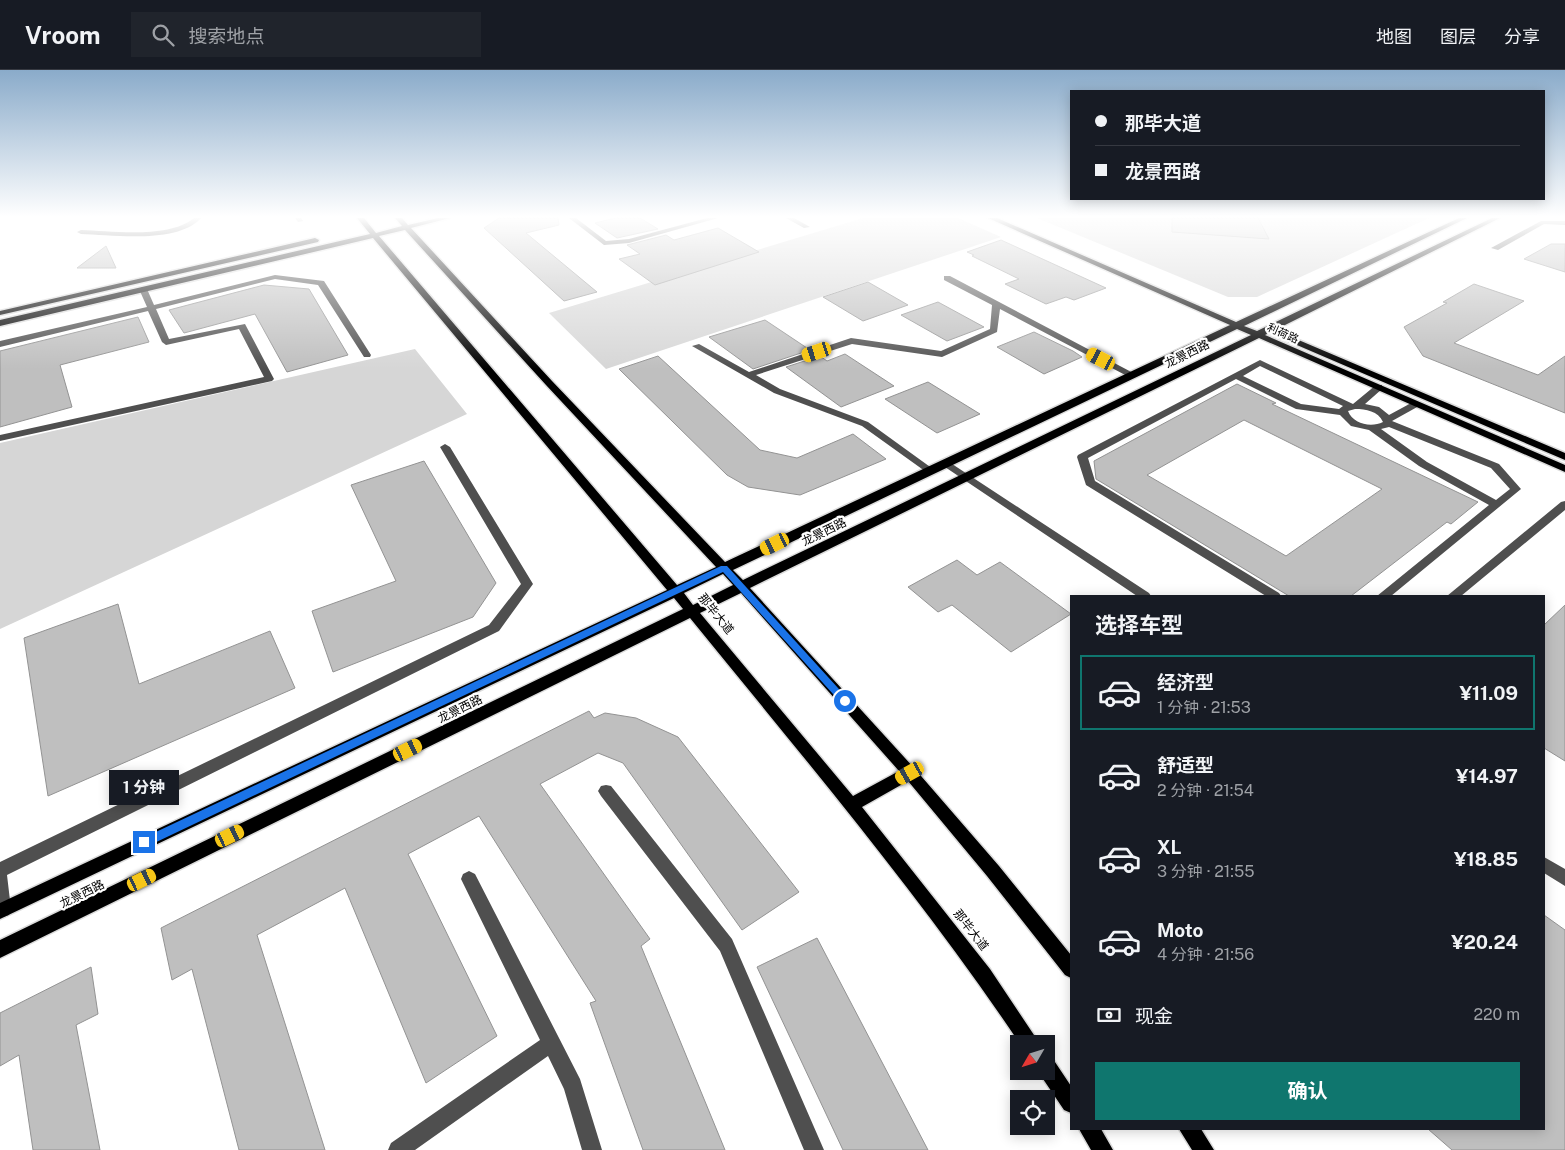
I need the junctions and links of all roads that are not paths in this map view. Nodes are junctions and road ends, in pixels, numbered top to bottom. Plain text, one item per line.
1 (193, 268) edge
2 (217, 268) edge
3 (400, 268) edge
4 (447, 268) edge
5 (1111, 268) edge
6 (1120, 268) edge
7 (1357, 268) edge
8 (1394, 268) edge
9 (947, 278) dead end
10 (143, 289) junction
11 (996, 304) junction
12 (152, 308) junction
13 (0, 313) edge
14 (0, 323) edge
15 (1242, 323) junction
16 (1263, 332) junction
17 (0, 344) edge
18 (696, 346) dead end
19 (367, 355) dead end
20 (748, 374) junction
21 (1132, 375) junction
22 (1236, 376) junction
23 (1379, 387) junction
24 (1416, 404) junction
25 (1350, 408) junction
26 (1388, 422) junction
27 (1372, 428) junction
28 (0, 438) edge
29 (445, 447) dead end
30 (1565, 457) edge
31 (946, 463) junction
32 (1565, 469) edge
33 (929, 471) junction
34 (967, 477) junction
35 (1497, 504) junction
36 (1565, 504) edge
37 (724, 568) junction
38 (742, 587) junction
39 (675, 591) junction
40 (1144, 595) edge
41 (1273, 595) edge
42 (1384, 595) edge
43 (1454, 595) edge
44 (692, 612) junction
45 (910, 773) junction
46 (606, 791) dead end
47 (851, 805) junction
48 (1545, 865) edge
49 (0, 870) edge
50 (0, 878) edge
51 (1565, 878) edge
52 (469, 879) dead end
53 (1, 910) edge
54 (0, 949) edge
55 (1070, 968) edge
56 (1025, 1035) edge
57 (551, 1043) junction
58 (1055, 1079) edge
59 (1070, 1102) edge
60 (1090, 1130) edge
61 (1190, 1130) edge
62 (398, 1150) edge
63 (592, 1150) edge
64 (814, 1150) edge
65 (1103, 1150) edge
66 (1204, 1150) edge

1 - 13 main road
2 - 10 main road
3 - 39 main road, 那毕大道
4 - 37 main road
5 - 15 main road, 利荷路
6 - 15 main road, 利荷路
7 - 15 main road, 龙景西路
8 - 16 main road, 龙景西路
9 - 11 street
10 - 12 street
10 - 14 main road
11 - 20 street
11 - 21 street
12 - 17 street
12 - 19 street
12 - 28 street
15 - 16 main road, 利荷路
15 - 21 main road, 龙景西路
16 - 23 main road, 利荷路
16 - 30 main road, 利荷路
16 - 34 main road, 龙景西路
18 - 20 street
20 - 33 street
21 - 31 main road, 龙景西路
22 - 25 street
22 - 25 street
22 - 41 street
23 - 24 main road, 利荷路
23 - 25 street
24 - 26 street
24 - 32 main road, 利荷路
25 - 26 street
25 - 27 street
26 - 27 street
26 - 35 street
27 - 35 street
29 - 49 street
31 - 33 main road, 龙景西路
31 - 34 street
33 - 37 main road, 龙景西路
34 - 38 main road, 龙景西路
34 - 40 street
35 - 42 street
36 - 43 street
37 - 38 main road
37 - 39 main road, 龙景西路
38 - 44 main road, 龙景西路
38 - 45 main road
39 - 44 main road, 那毕大道
39 - 53 main road, 龙景西路
44 - 47 main road, 那毕大道
44 - 54 main road, 龙景西路
45 - 47 main road
45 - 55 main road
46 - 64 street
47 - 56 main road, 那毕大道
48 - 51 street
50 - 53 street
52 - 57 street
57 - 62 street
57 - 63 street
58 - 59 main road
60 - 65 main road
61 - 66 main road

